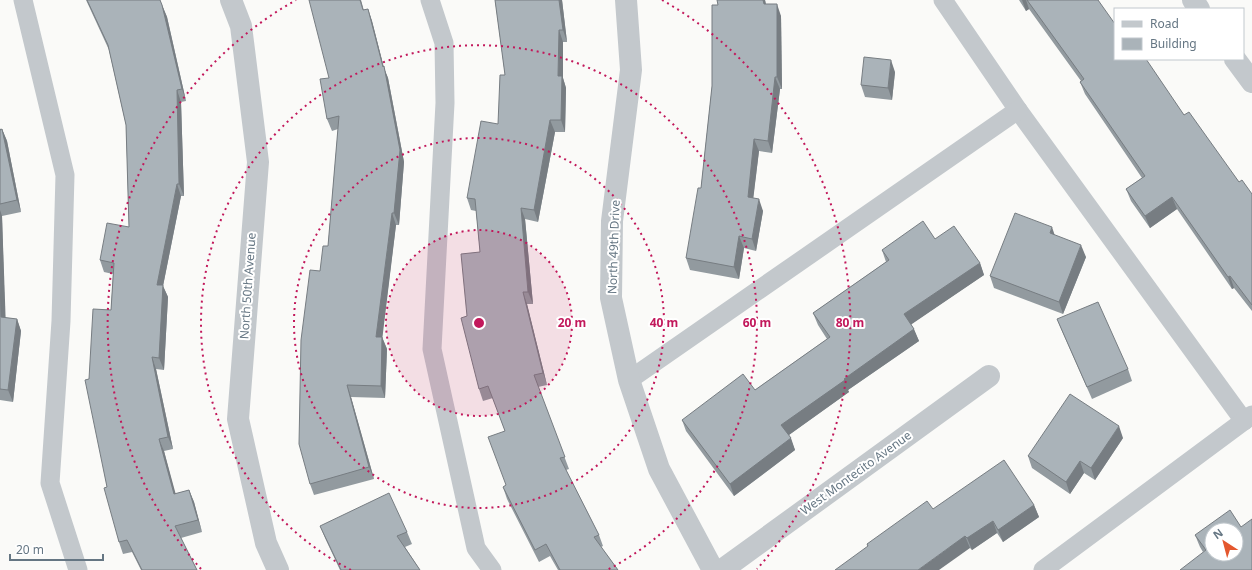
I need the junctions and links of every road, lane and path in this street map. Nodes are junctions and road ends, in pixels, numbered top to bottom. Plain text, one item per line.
1 (23, 0) edge
2 (232, 0) edge
3 (430, 0) edge
4 (626, 0) edge
5 (943, 0) edge
6 (1192, 0) edge
7 (1198, 8) edge
8 (1236, 60) edge
9 (1252, 82) edge
10 (1018, 110) junction
11 (989, 376) dead end
12 (629, 380) junction
13 (1248, 418) edge
14 (78, 570) edge
15 (278, 570) edge
16 (492, 570) edge
17 (713, 570) edge
18 (722, 570) edge
19 (1043, 570) edge

1 - 14 lane
2 - 15 street, North 50th Avenue
3 - 16 lane
4 - 12 street, North 49th Drive
5 - 10 lane
6 - 7 street
8 - 9 street
10 - 12 lane
10 - 13 lane
11 - 18 street, West Montecito Avenue
12 - 17 street, North 49th Drive
13 - 19 lane

